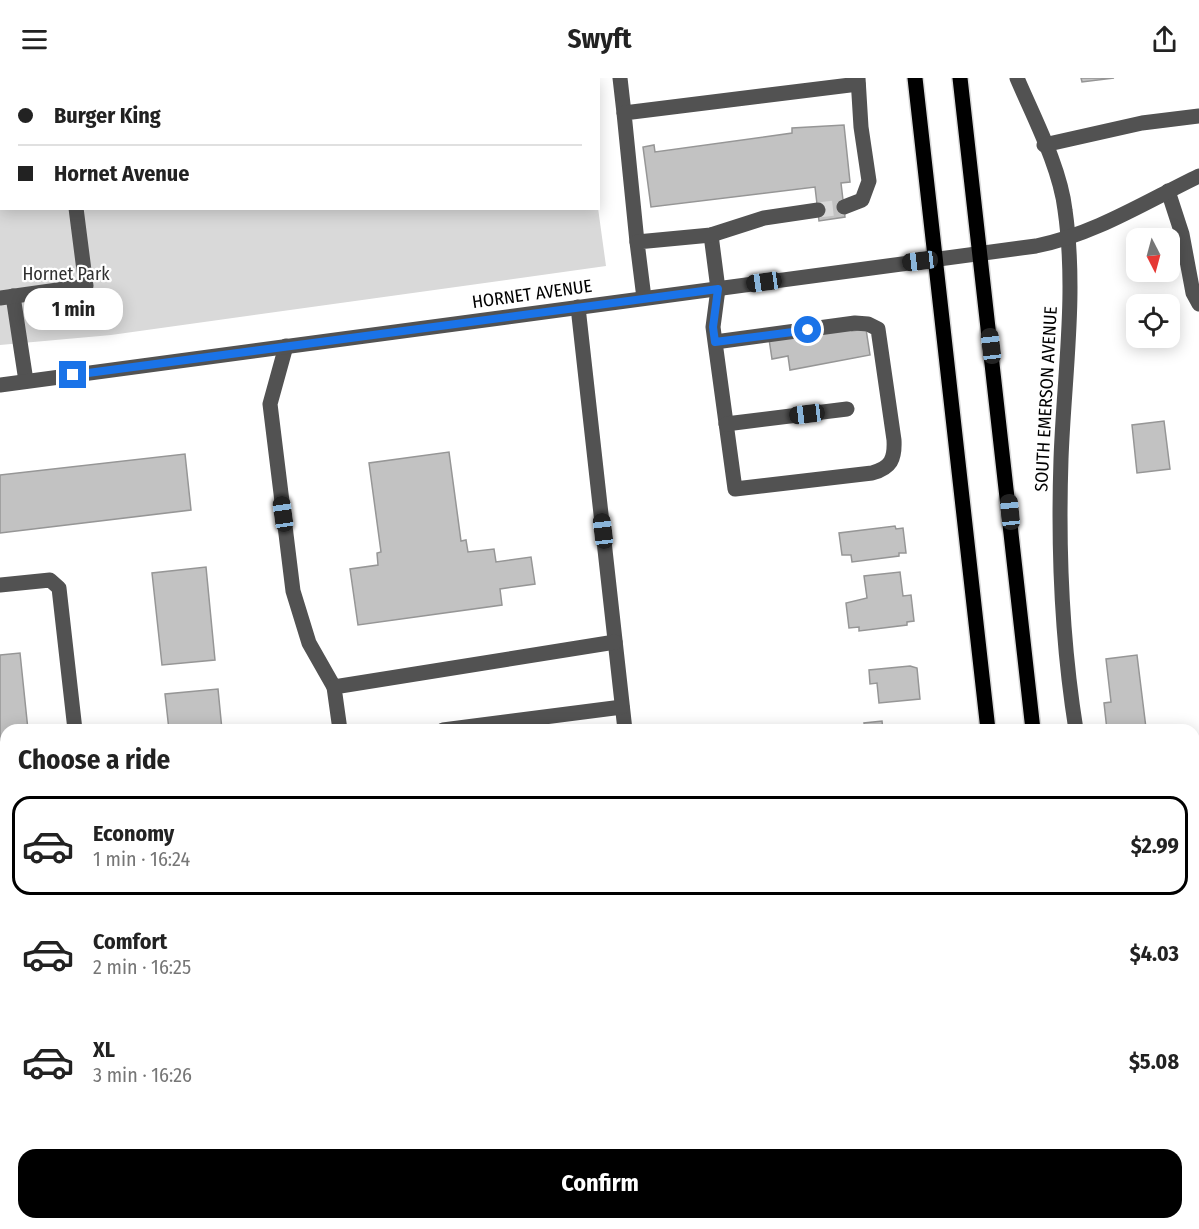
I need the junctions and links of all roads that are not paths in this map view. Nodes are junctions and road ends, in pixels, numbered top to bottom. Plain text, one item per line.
1 (620, 78) edge
2 (915, 78) edge
3 (960, 78) edge
4 (1017, 78) edge
5 (858, 81) edge
6 (624, 113) junction
7 (1199, 116) edge
8 (1044, 145) junction
9 (1199, 176) edge
10 (1168, 191) junction
11 (844, 207) tunnel mouth
12 (76, 210) edge
13 (818, 210) tunnel mouth
14 (711, 235) junction
15 (1067, 237) junction
16 (637, 242) junction
17 (981, 253) junction
18 (938, 259) junction
19 (718, 289) junction
20 (6, 297) edge
21 (645, 298) junction
22 (1199, 304) edge
23 (578, 307) junction
24 (715, 342) junction
25 (286, 346) junction
26 (26, 381) junction
27 (0, 385) edge
28 (847, 409) dead end
29 (726, 424) junction
30 (0, 585) edge
31 (615, 642) junction
32 (334, 687) junction
33 (622, 707) junction
34 (74, 724) edge
35 (339, 724) edge
36 (490, 724) edge
37 (624, 724) edge
38 (987, 724) edge
39 (1032, 724) edge
40 (1075, 724) edge

1 - 6 street
2 - 18 main road
3 - 17 main road, SOUTH EMERSON AVENUE
4 - 8 street, SOUTH EMERSON AVENUE
5 - 6 street
5 - 11 street
6 - 16 street
7 - 8 street
8 - 15 street, SOUTH EMERSON AVENUE
9 - 10 street, HORNET AVENUE
10 - 15 street, HORNET AVENUE
10 - 22 street
12 - 20 street
13 - 14 street
14 - 16 street
14 - 19 street
15 - 17 street, HORNET AVENUE
15 - 40 street, SOUTH EMERSON AVENUE
16 - 21 street
17 - 18 street, HORNET AVENUE
17 - 39 main road, SOUTH EMERSON AVENUE
18 - 19 street, HORNET AVENUE
18 - 38 main road
19 - 21 street, HORNET AVENUE
19 - 24 street
20 - 26 street
21 - 23 street, HORNET AVENUE
23 - 25 street, HORNET AVENUE
23 - 31 street
24 - 29 street
24 - 29 street
25 - 26 street, HORNET AVENUE
25 - 32 street
26 - 27 street, HORNET AVENUE
28 - 29 street
30 - 34 street
31 - 32 street
31 - 33 street
32 - 35 street
33 - 36 street
33 - 37 street

